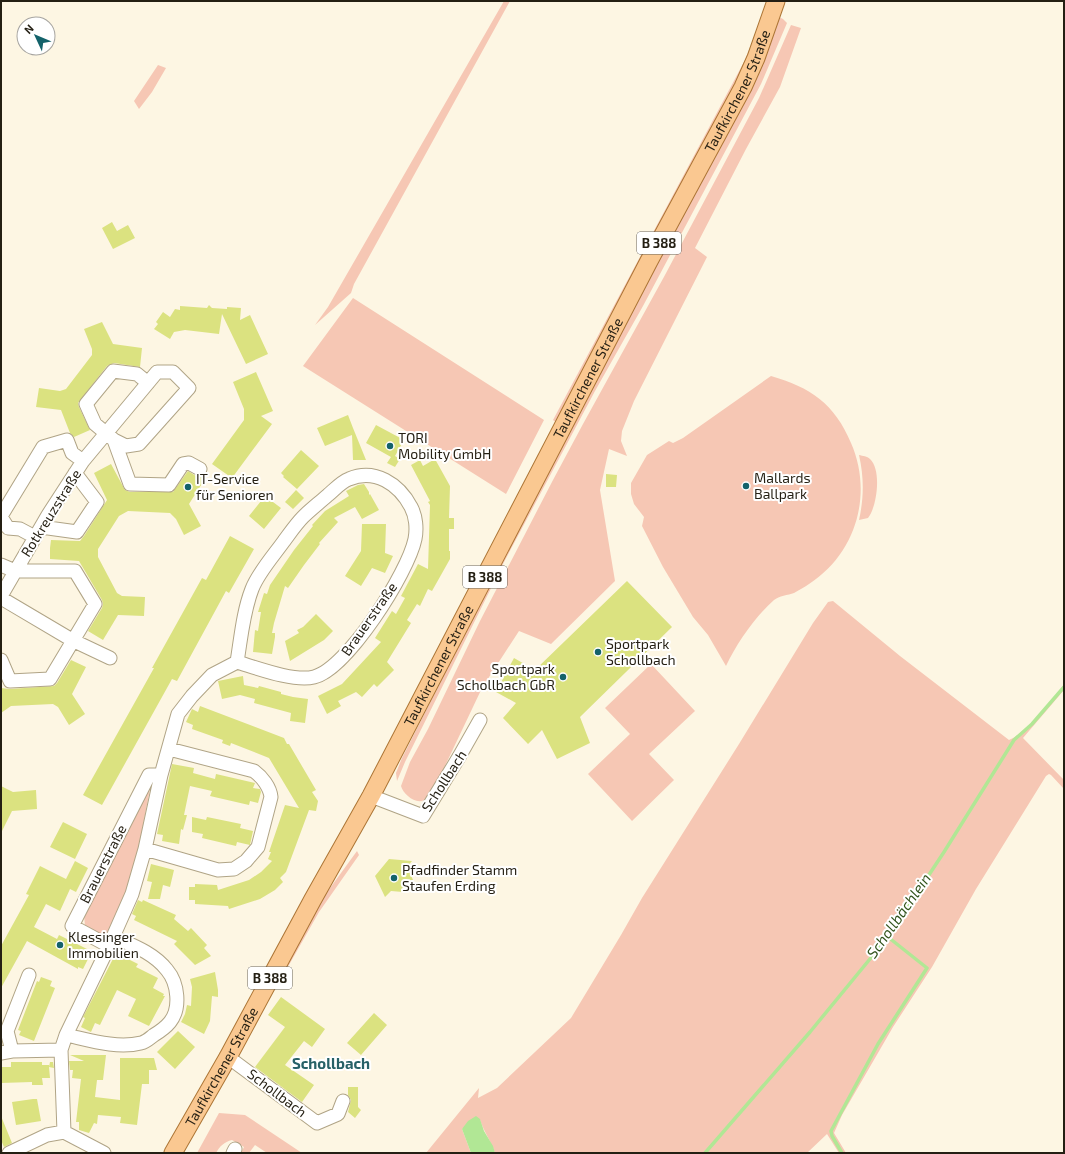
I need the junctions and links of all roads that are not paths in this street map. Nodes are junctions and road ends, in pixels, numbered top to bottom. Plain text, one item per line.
1 (776, 1) edge
2 (148, 383) junction
3 (110, 437) junction
4 (83, 461) junction
5 (200, 469) dead end
6 (75, 473) junction
7 (1, 516) edge
8 (38, 532) junction
9 (1, 565) edge
10 (15, 572) junction
11 (1, 597) edge
12 (72, 640) junction
13 (110, 658) dead end
14 (1, 660) edge
15 (237, 662) junction
16 (480, 720) dead end
17 (169, 749) junction
18 (161, 775) junction
19 (371, 796) junction
20 (145, 849) junction
21 (111, 942) junction
22 (29, 975) dead end
23 (66, 1035) junction
24 (61, 1050) junction
25 (7, 1052) edge
26 (228, 1056) junction
27 (343, 1101) dead end
28 (64, 1132) junction
29 (10, 1153) edge
30 (104, 1153) edge
31 (173, 1153) edge

1 - 19 main road, Taufkirchener Straße / B 388
2 - 3 street, Rotkreuzstraße
2 - 3 street
2 - 3 street, Rotkreuzstraße
3 - 4 street, Rotkreuzstraße
3 - 5 street
4 - 6 street, Rotkreuzstraße
4 - 7 street
6 - 8 street, Rotkreuzstraße
6 - 8 street
7 - 8 street
8 - 10 street, Rotkreuzstraße
9 - 10 street
10 - 11 street, Rotkreuzstraße
10 - 12 street
11 - 12 street
12 - 13 street
12 - 14 street
15 - 15 street, Brauerstraße
15 - 17 street, Brauerstraße
16 - 19 street, Schollbach
17 - 18 street, Brauerstraße
17 - 20 street
18 - 20 street, Brauerstraße
18 - 21 street, Brauerstraße
19 - 26 main road, Taufkirchener Straße / B 388
20 - 21 street, Brauerstraße
21 - 23 street, Brauerstraße
21 - 23 street
22 - 25 street
23 - 24 street, Brauerstraße
24 - 25 street
24 - 28 street, Brauerstraße
26 - 27 street, Schollbach
26 - 31 main road, Taufkirchener Straße / B 388
28 - 29 street
28 - 30 street

